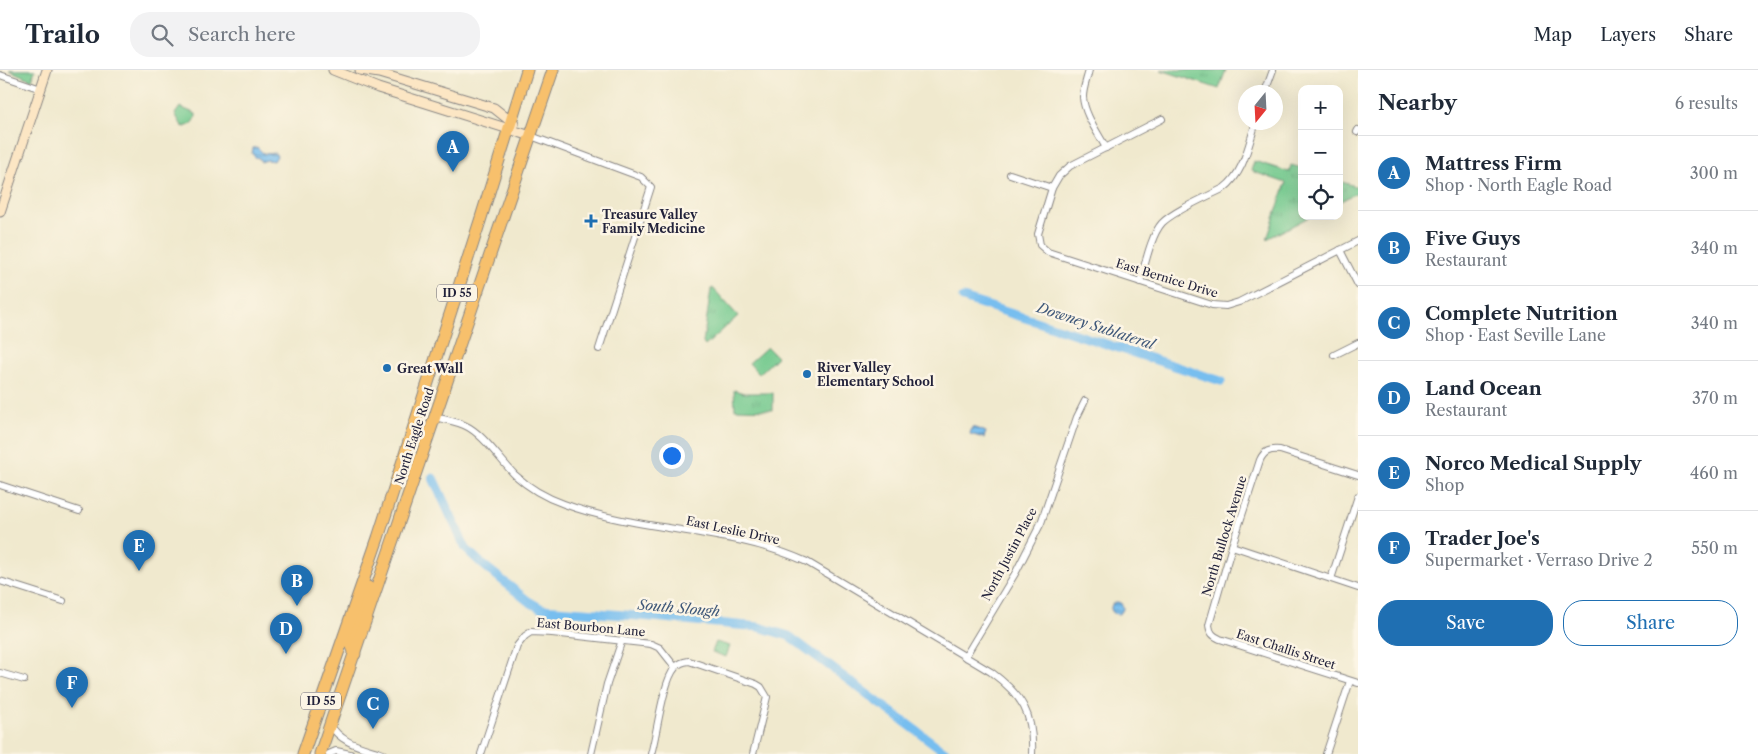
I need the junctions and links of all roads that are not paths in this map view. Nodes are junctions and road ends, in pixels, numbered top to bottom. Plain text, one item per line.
1 (47, 70) edge
2 (333, 70) edge
3 (360, 70) edge
4 (527, 70) edge
5 (553, 70) edge
6 (1090, 70) edge
7 (1273, 70) edge
8 (0, 74) edge
9 (1268, 85) edge
10 (41, 89) junction
11 (1162, 119) dead end
12 (509, 125) junction
13 (1253, 130) edge
14 (530, 136) junction
15 (1106, 148) junction
16 (1010, 174) dead end
17 (1052, 188) junction
18 (0, 212) edge
19 (1358, 241) edge
20 (1340, 250) junction
21 (1140, 282) junction
22 (1358, 285) edge
23 (1358, 343) edge
24 (599, 349) dead end
25 (1334, 355) dead end
26 (1084, 401) dead end
27 (434, 417) junction
28 (1358, 475) edge
29 (0, 485) edge
30 (1358, 496) edge
31 (79, 511) dead end
32 (378, 538) junction
33 (1232, 546) junction
34 (1331, 579) junction
35 (0, 581) edge
36 (1358, 588) edge
37 (63, 601) dead end
38 (1210, 632) joint
39 (622, 640) junction
40 (355, 654) junction
41 (965, 656) junction
42 (336, 660) junction
43 (675, 667) junction
44 (0, 673) edge
45 (24, 680) dead end
46 (1350, 681) junction
47 (1358, 683) edge
48 (330, 724) junction
49 (303, 754) edge
50 (320, 754) edge
51 (329, 754) edge
52 (350, 754) edge
53 (383, 754) edge
54 (482, 754) edge
55 (591, 754) edge
56 (651, 754) edge
57 (753, 754) edge
58 (1032, 754) edge
59 (1326, 754) edge

1 - 10 street
2 - 12 street
3 - 12 street
4 - 12 highway, North Eagle Road / ID 55
5 - 14 highway, North Eagle Road / ID 55
6 - 15 street
7 - 9 street
8 - 10 street
10 - 18 street
11 - 15 street
12 - 14 street
12 - 32 highway, North Eagle Road / ID 55
13 - 21 street
14 - 24 street
14 - 27 highway, North Eagle Road / ID 55
15 - 17 street
16 - 17 street
17 - 21 street, East Bernice Drive
19 - 20 street, East Bernice Drive
20 - 21 street, East Bernice Drive
20 - 22 street
23 - 25 street
26 - 41 street, North Justin Place
27 - 40 highway, North Eagle Road / ID 55
27 - 41 street, East Leslie Drive
28 - 33 street, North Bullock Avenue
29 - 31 street
30 - 34 street
32 - 40 highway
32 - 42 highway, North Eagle Road / ID 55
33 - 34 street
33 - 38 street, North Bullock Avenue
34 - 36 street
35 - 37 street
38 - 46 street, East Challis Street
39 - 43 street, East Bourbon Lane
39 - 54 street, East Bourbon Lane
39 - 55 street
40 - 48 highway, North Eagle Road / ID 55
41 - 58 street, East Leslie Drive
42 - 48 highway
42 - 49 highway, North Eagle Road / ID 55
43 - 56 street
43 - 57 street
44 - 45 street
46 - 47 street, East Challis Street
46 - 59 street
48 - 50 highway, North Eagle Road / ID 55
48 - 53 street
51 - 52 street

